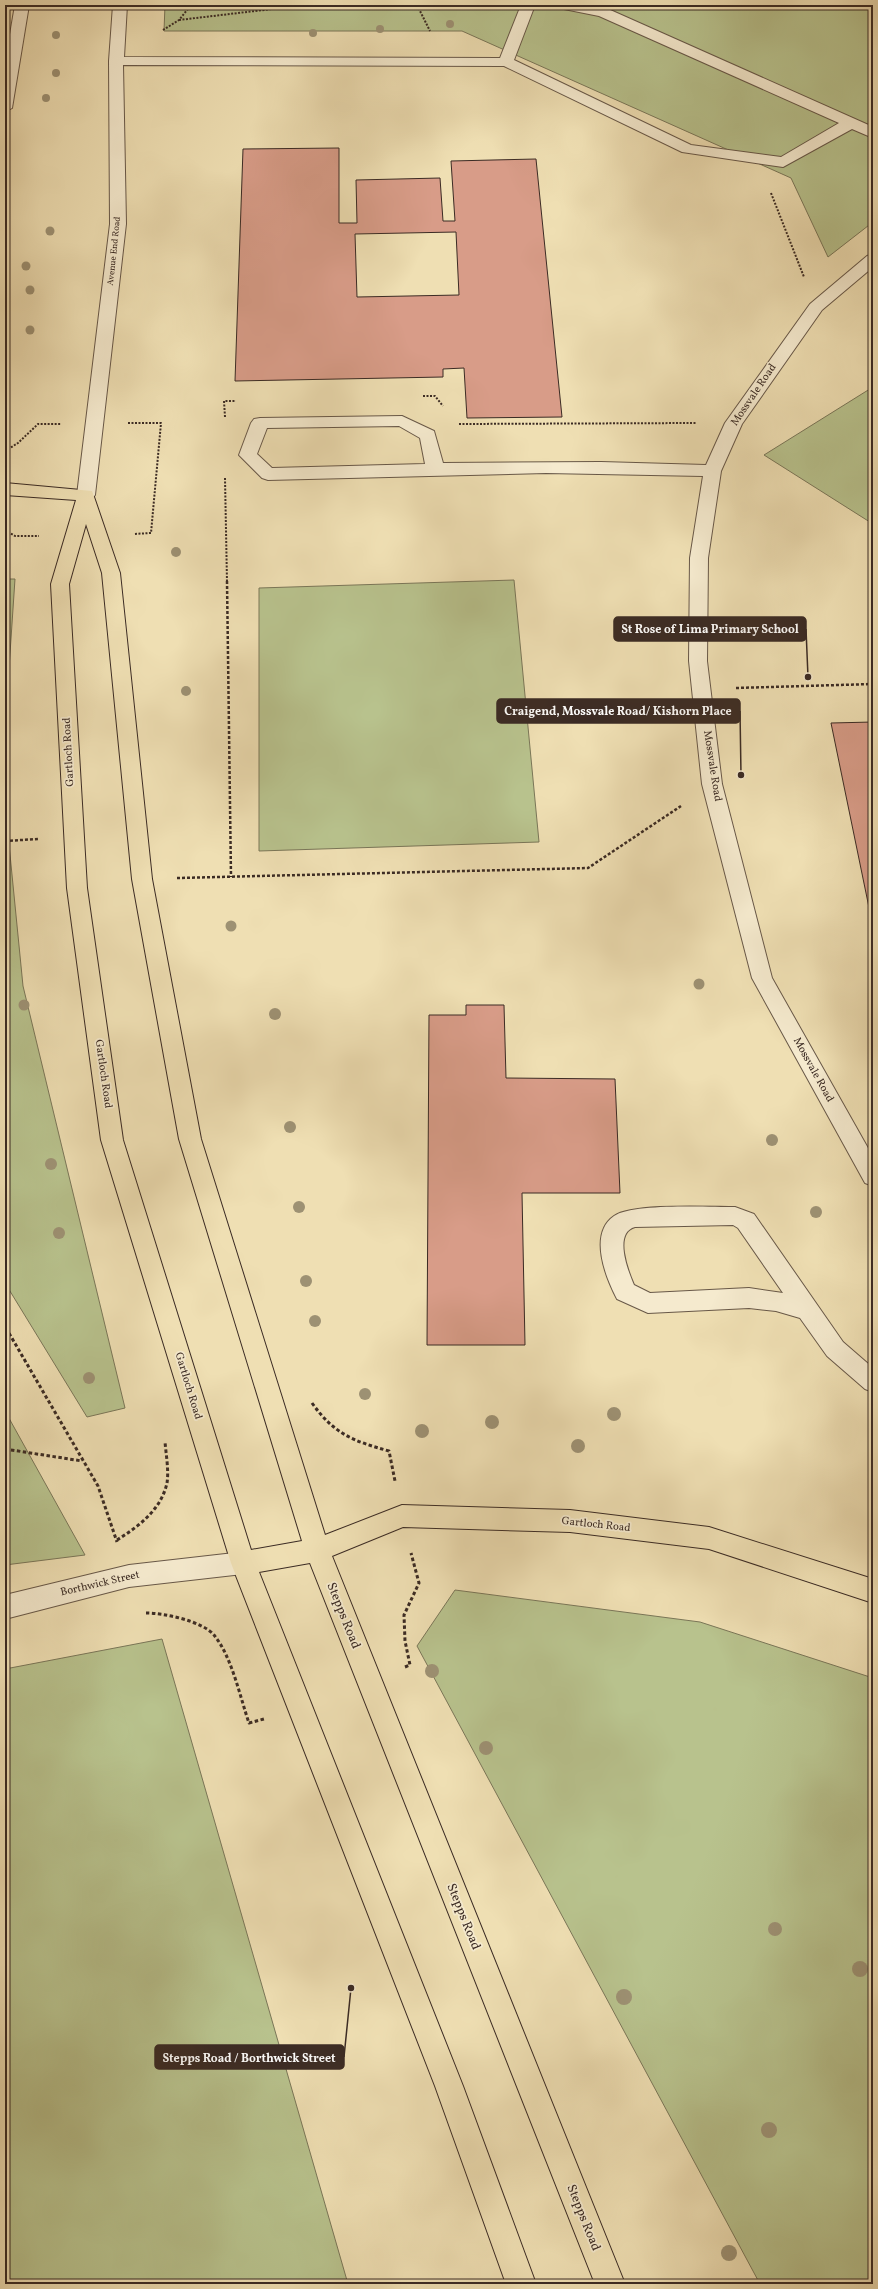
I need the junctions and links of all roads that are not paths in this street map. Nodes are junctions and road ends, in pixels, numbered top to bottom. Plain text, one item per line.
1 (22, 5) edge
2 (120, 5) edge
3 (528, 5) edge
4 (564, 5) edge
5 (116, 61) junction
6 (506, 62) junction
7 (5, 108) edge
8 (851, 123) junction
9 (873, 133) edge
10 (873, 258) edge
11 (435, 468) junction
12 (712, 471) junction
13 (5, 489) edge
14 (86, 495) junction
15 (873, 1177) edge
16 (810, 1311) junction
17 (873, 1382) edge
18 (317, 1550) junction
19 (244, 1563) junction
20 (873, 1591) edge
21 (5, 1607) edge
22 (521, 2284) edge
23 (610, 2284) edge

1 - 7 street
2 - 5 street, Avenue End Road
3 - 6 street
4 - 8 street
5 - 6 street
5 - 14 street, Avenue End Road
6 - 8 street
8 - 9 street
10 - 12 street, Mossvale Road
11 - 11 street
11 - 12 street
12 - 15 street, Mossvale Road
13 - 14 main road
14 - 18 main road
14 - 19 main road, Gartloch Road
16 - 16 street
16 - 17 street
18 - 19 main road, Gartloch Road
18 - 20 main road, Gartloch Road
18 - 23 main road, Stepps Road
19 - 21 street, Borthwick Street
19 - 22 main road

